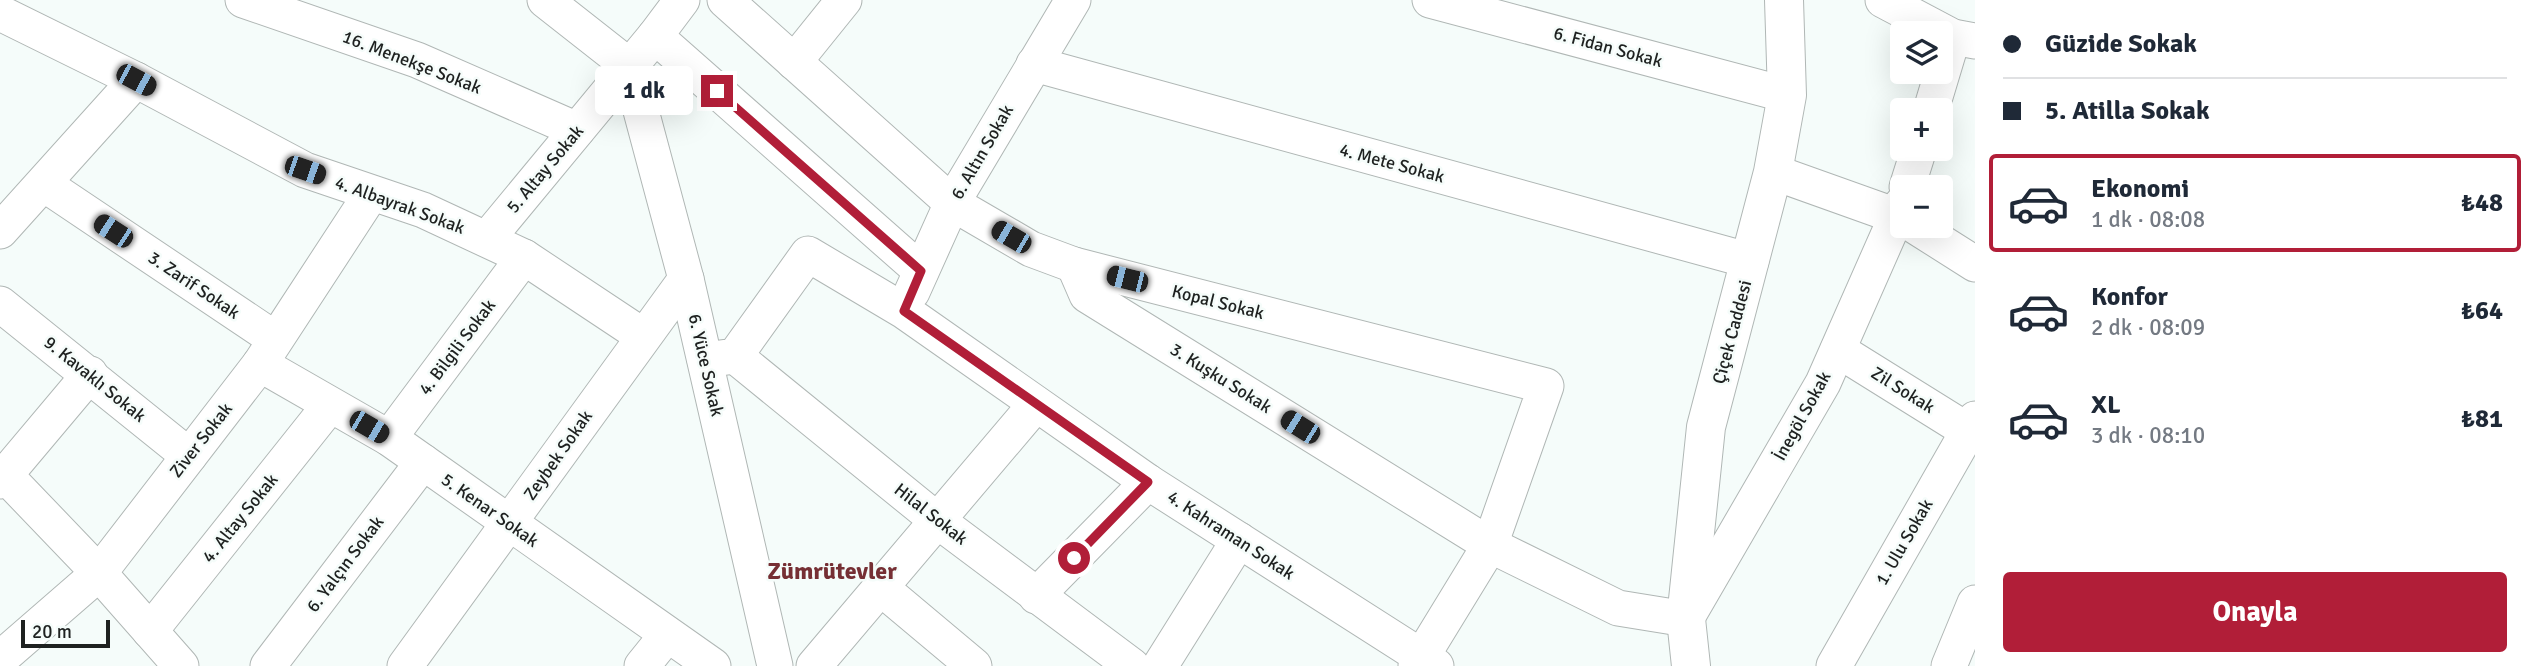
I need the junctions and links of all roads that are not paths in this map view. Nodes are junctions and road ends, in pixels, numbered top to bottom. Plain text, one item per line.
1 (243, 0) edge
2 (545, 0) edge
3 (682, 0) edge
4 (725, 0) edge
5 (844, 0) edge
6 (1073, 0) edge
7 (1430, 0) edge
8 (1784, 0) edge
9 (1883, 0) edge
10 (0, 13) edge
11 (656, 36) junction
12 (1964, 39) edge
13 (794, 62) junction
14 (1034, 64) junction
15 (629, 66) junction
16 (136, 80) junction
17 (1787, 95) junction
18 (1937, 98) edge
19 (577, 130) junction
20 (1773, 172) junction
21 (44, 184) junction
22 (371, 194) junction
23 (952, 203) junction
24 (1890, 206) edge
25 (0, 230) edge
26 (1892, 238) edge
27 (1941, 238) edge
28 (487, 239) junction
29 (524, 257) junction
30 (1751, 261) junction
31 (1975, 264) edge
32 (1074, 265) junction
33 (921, 271) junction
34 (686, 279) junction
35 (0, 304) edge
36 (904, 311) junction
37 (643, 336) junction
38 (1838, 350) junction
39 (268, 352) junction
40 (720, 358) junction
41 (90, 374) junction
42 (1036, 404) junction
43 (330, 405) junction
44 (1972, 425) edge
45 (389, 438) junction
46 (189, 456) junction
47 (423, 462) junction
48 (7, 464) edge
49 (1148, 482) junction
50 (938, 521) junction
51 (510, 523) junction
52 (1239, 540) junction
53 (1490, 545) junction
54 (99, 573) junction
55 (881, 589) junction
56 (1036, 596) junction
57 (1975, 603) edge
58 (1686, 619) junction
59 (150, 631) junction
60 (667, 635) junction
61 (0, 659) edge
62 (1425, 663) edge
63 (1844, 664) edge
64 (181, 666) edge
65 (268, 666) edge
66 (405, 666) edge
67 (642, 666) edge
68 (713, 666) edge
69 (775, 666) edge
70 (814, 666) edge
71 (974, 666) edge
72 (1132, 666) edge
73 (1160, 666) edge
74 (1691, 666) edge
75 (1949, 666) edge

1 - 19 street, 16. Menekşe Sokak
2 - 15 street
3 - 11 street, 5. Altay Sokak
4 - 13 street, Kopal Sokak
5 - 13 street
6 - 14 street, 6. Altın Sokak
7 - 17 street, 6. Fidan Sokak
8 - 17 main road, Çiçek Caddesi
9 - 12 street
10 - 16 street, 4. Albayrak Sokak
11 - 15 street, 5. Altay Sokak
11 - 33 street
12 - 18 street
13 - 23 street, Kopal Sokak
14 - 23 street, 6. Altın Sokak
14 - 30 street, 4. Mete Sokak
15 - 19 street, 5. Altay Sokak
15 - 34 street, 6. Yüce Sokak
16 - 21 street
16 - 22 street, 4. Albayrak Sokak
17 - 20 main road, Çiçek Caddesi
19 - 28 street, 5. Altay Sokak
20 - 24 street
20 - 30 main road, Çiçek Caddesi
21 - 25 street
21 - 39 street, 3. Zarif Sokak
22 - 28 street, 4. Albayrak Sokak
22 - 39 street, Ziver Sokak
23 - 32 street, Kopal Sokak
23 - 33 street, 6. Altın Sokak
26 - 38 street, İnegöl Sokak
27 - 31 street
28 - 29 street, 4. Albayrak Sokak
29 - 37 street, 4. Albayrak Sokak
29 - 45 street, 4. Bilgili Sokak
30 - 58 main road, Çiçek Caddesi
32 - 53 street, 3. Kuşku Sokak
32 - 53 street, Kopal Sokak
33 - 36 street, 6. Altın Sokak
34 - 37 street, Zeybek Sokak
34 - 40 street, 6. Yüce Sokak
35 - 41 street, 9. Kavaklı Sokak
36 - 40 street, 4. Kahraman Sokak
36 - 42 street, 4. Kahraman Sokak
37 - 51 street, Zeybek Sokak
38 - 44 street, Zil Sokak
38 - 58 street, İnegöl Sokak
39 - 43 street, 5. Kenar Sokak
39 - 46 street, Ziver Sokak
40 - 50 street, Hilal Sokak
40 - 69 street, 6. Yüce Sokak
41 - 46 street, 9. Kavaklı Sokak
41 - 48 street
42 - 49 street, 4. Kahraman Sokak
42 - 50 street
43 - 45 street, 5. Kenar Sokak
43 - 59 street, 4. Altay Sokak
44 - 63 street, 1. Ulu Sokak
45 - 47 street, 5. Kenar Sokak
46 - 54 street, Ziver Sokak
47 - 51 street, 5. Kenar Sokak
47 - 65 street, 6. Yalçın Sokak
48 - 54 street
49 - 52 street, 4. Kahraman Sokak
49 - 56 street
50 - 55 street
50 - 56 street, Hilal Sokak
51 - 60 street, 5. Kenar Sokak
51 - 66 street, Zeybek Sokak
52 - 62 street, 4. Kahraman Sokak
52 - 73 street
53 - 58 street, 3. Kuşku Sokak
53 - 62 street
54 - 59 street
54 - 61 street, Ziver Sokak
55 - 70 street
55 - 71 street
56 - 72 street, Hilal Sokak
57 - 75 street
58 - 74 main road, Çiçek Caddesi
59 - 64 street
60 - 67 street
60 - 68 street, 5. Kenar Sokak

